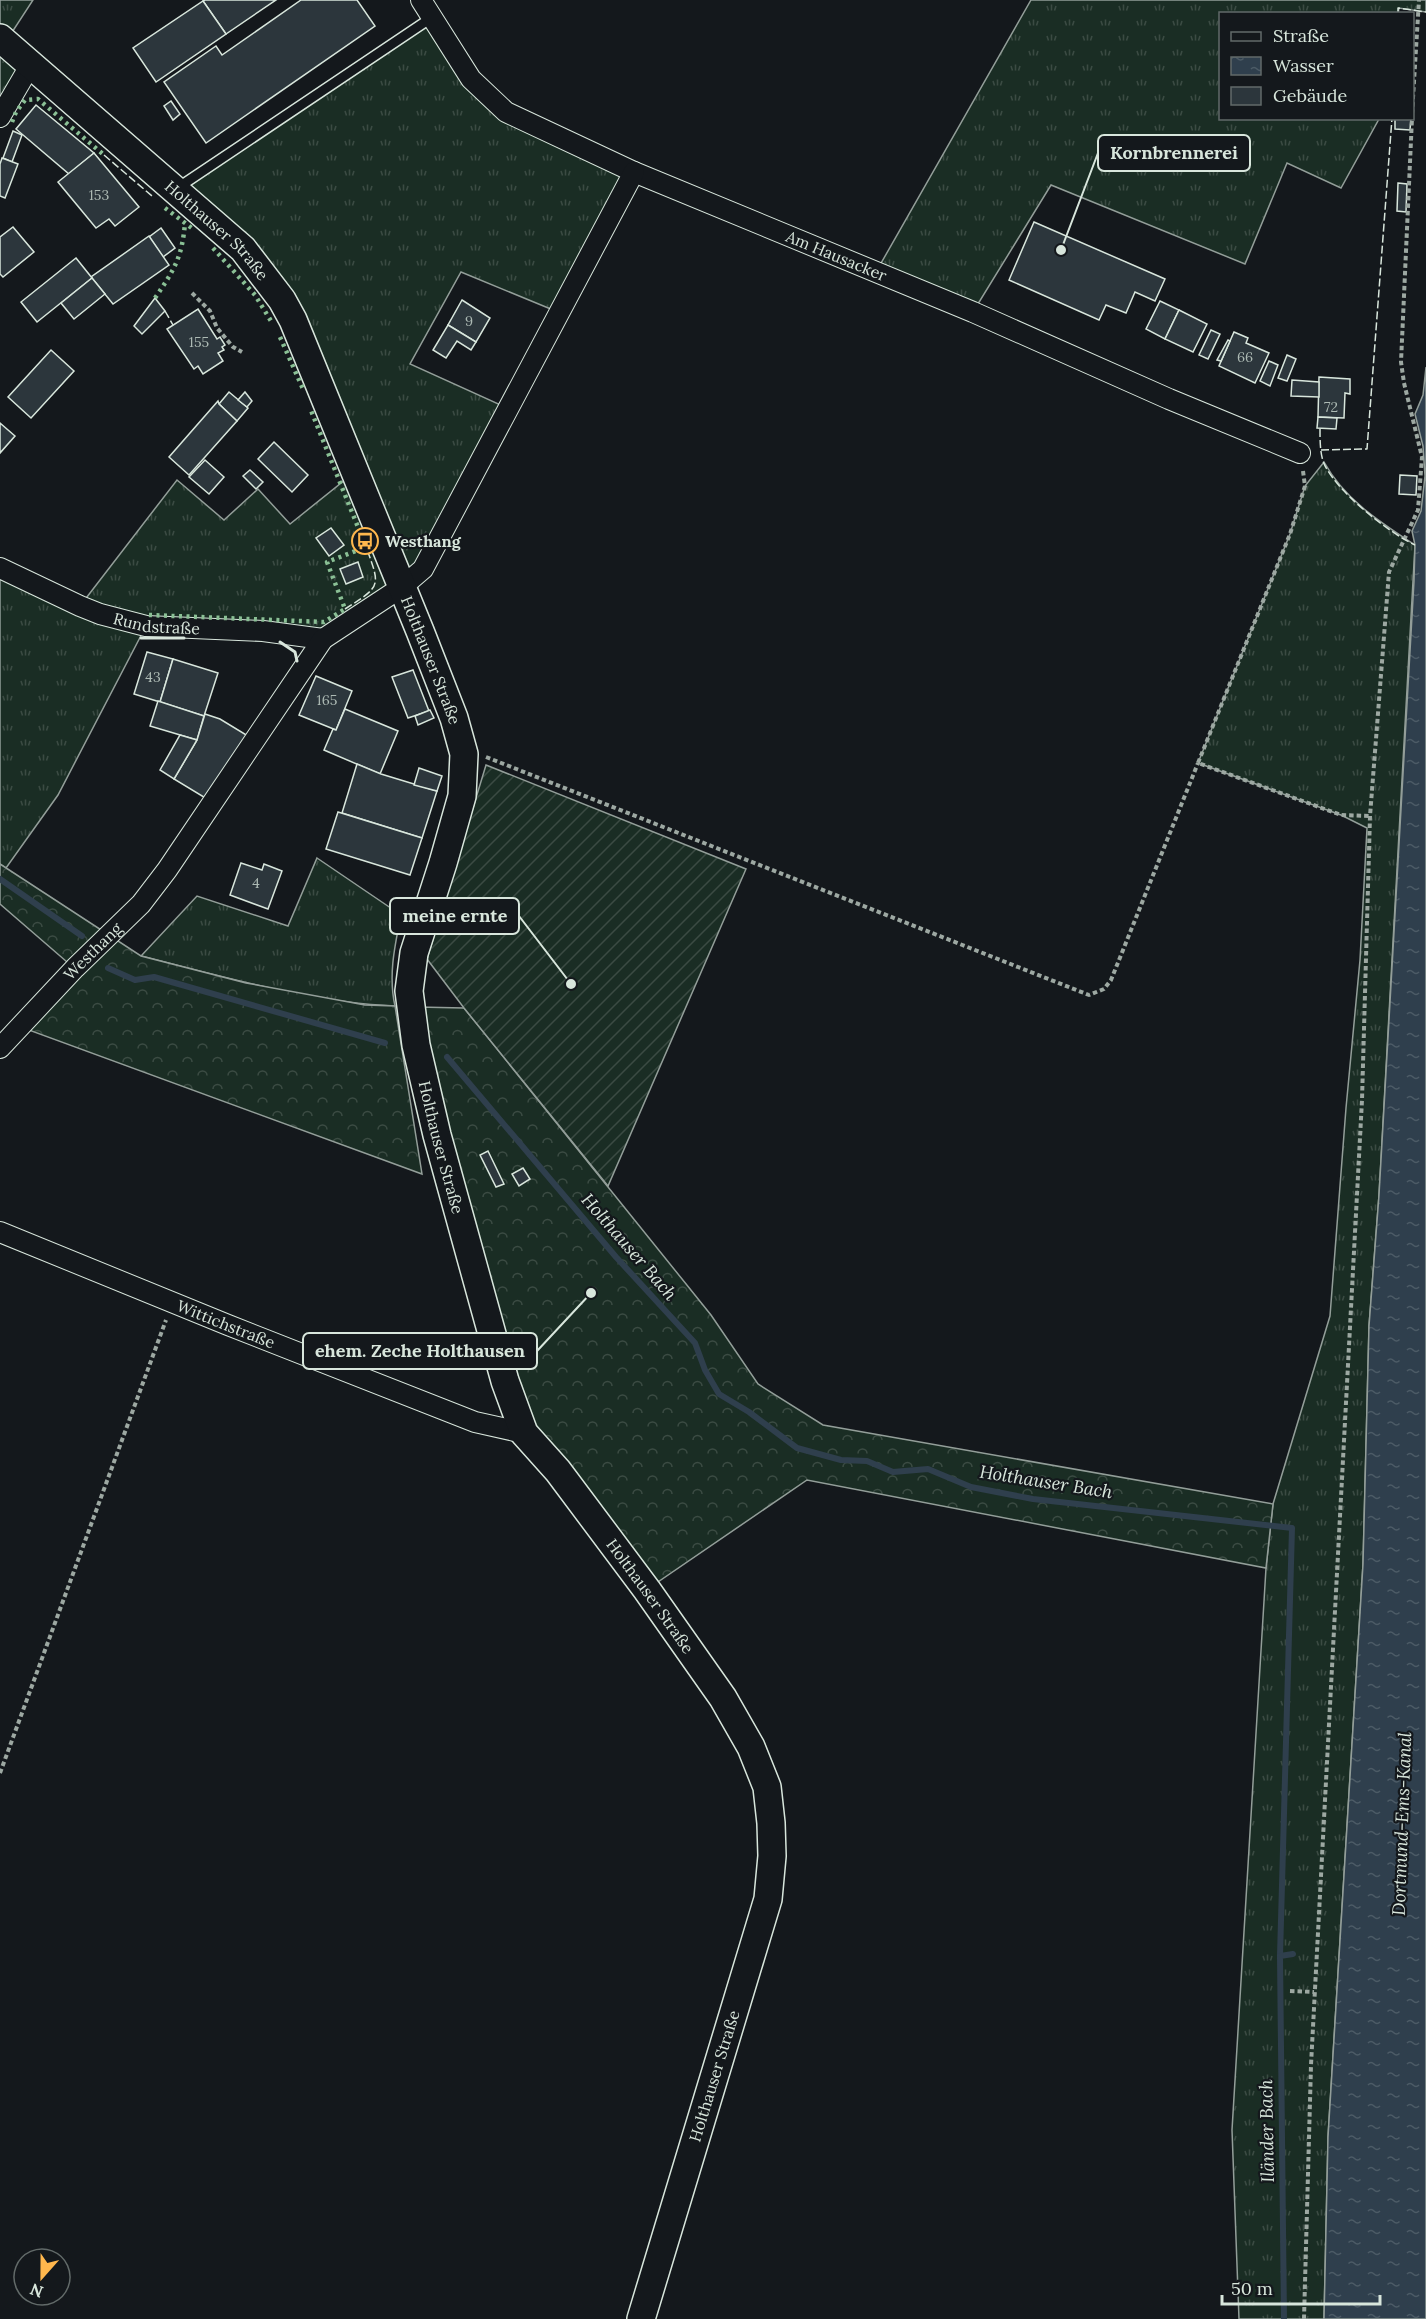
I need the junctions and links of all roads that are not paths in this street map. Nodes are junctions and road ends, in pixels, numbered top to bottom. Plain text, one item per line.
1 (421, 0) edge
2 (431, 18) junction
3 (0, 38) edge
4 (31, 64) junction
5 (0, 117) edge
6 (634, 172) junction
7 (175, 189) junction
8 (1300, 453) road end
9 (0, 568) edge
10 (402, 587) junction
11 (323, 639) junction
12 (0, 1048) edge
13 (0, 1232) edge
14 (524, 1432) junction
15 (641, 2319) edge

1 - 2 street, Am Hausacker
2 - 6 street, Am Hausacker
2 - 7 lane
3 - 4 street, Holthauser Straße
4 - 5 street
4 - 7 street, Holthauser Straße
6 - 8 street, Am Hausacker
6 - 10 street, Westhang
7 - 10 street, Holthauser Straße
9 - 11 street, Rundstraße
10 - 11 street, Westhang
10 - 14 street, Holthauser Straße
11 - 12 street, Westhang
13 - 14 street, Wittichstraße
14 - 15 street, Holthauser Straße

